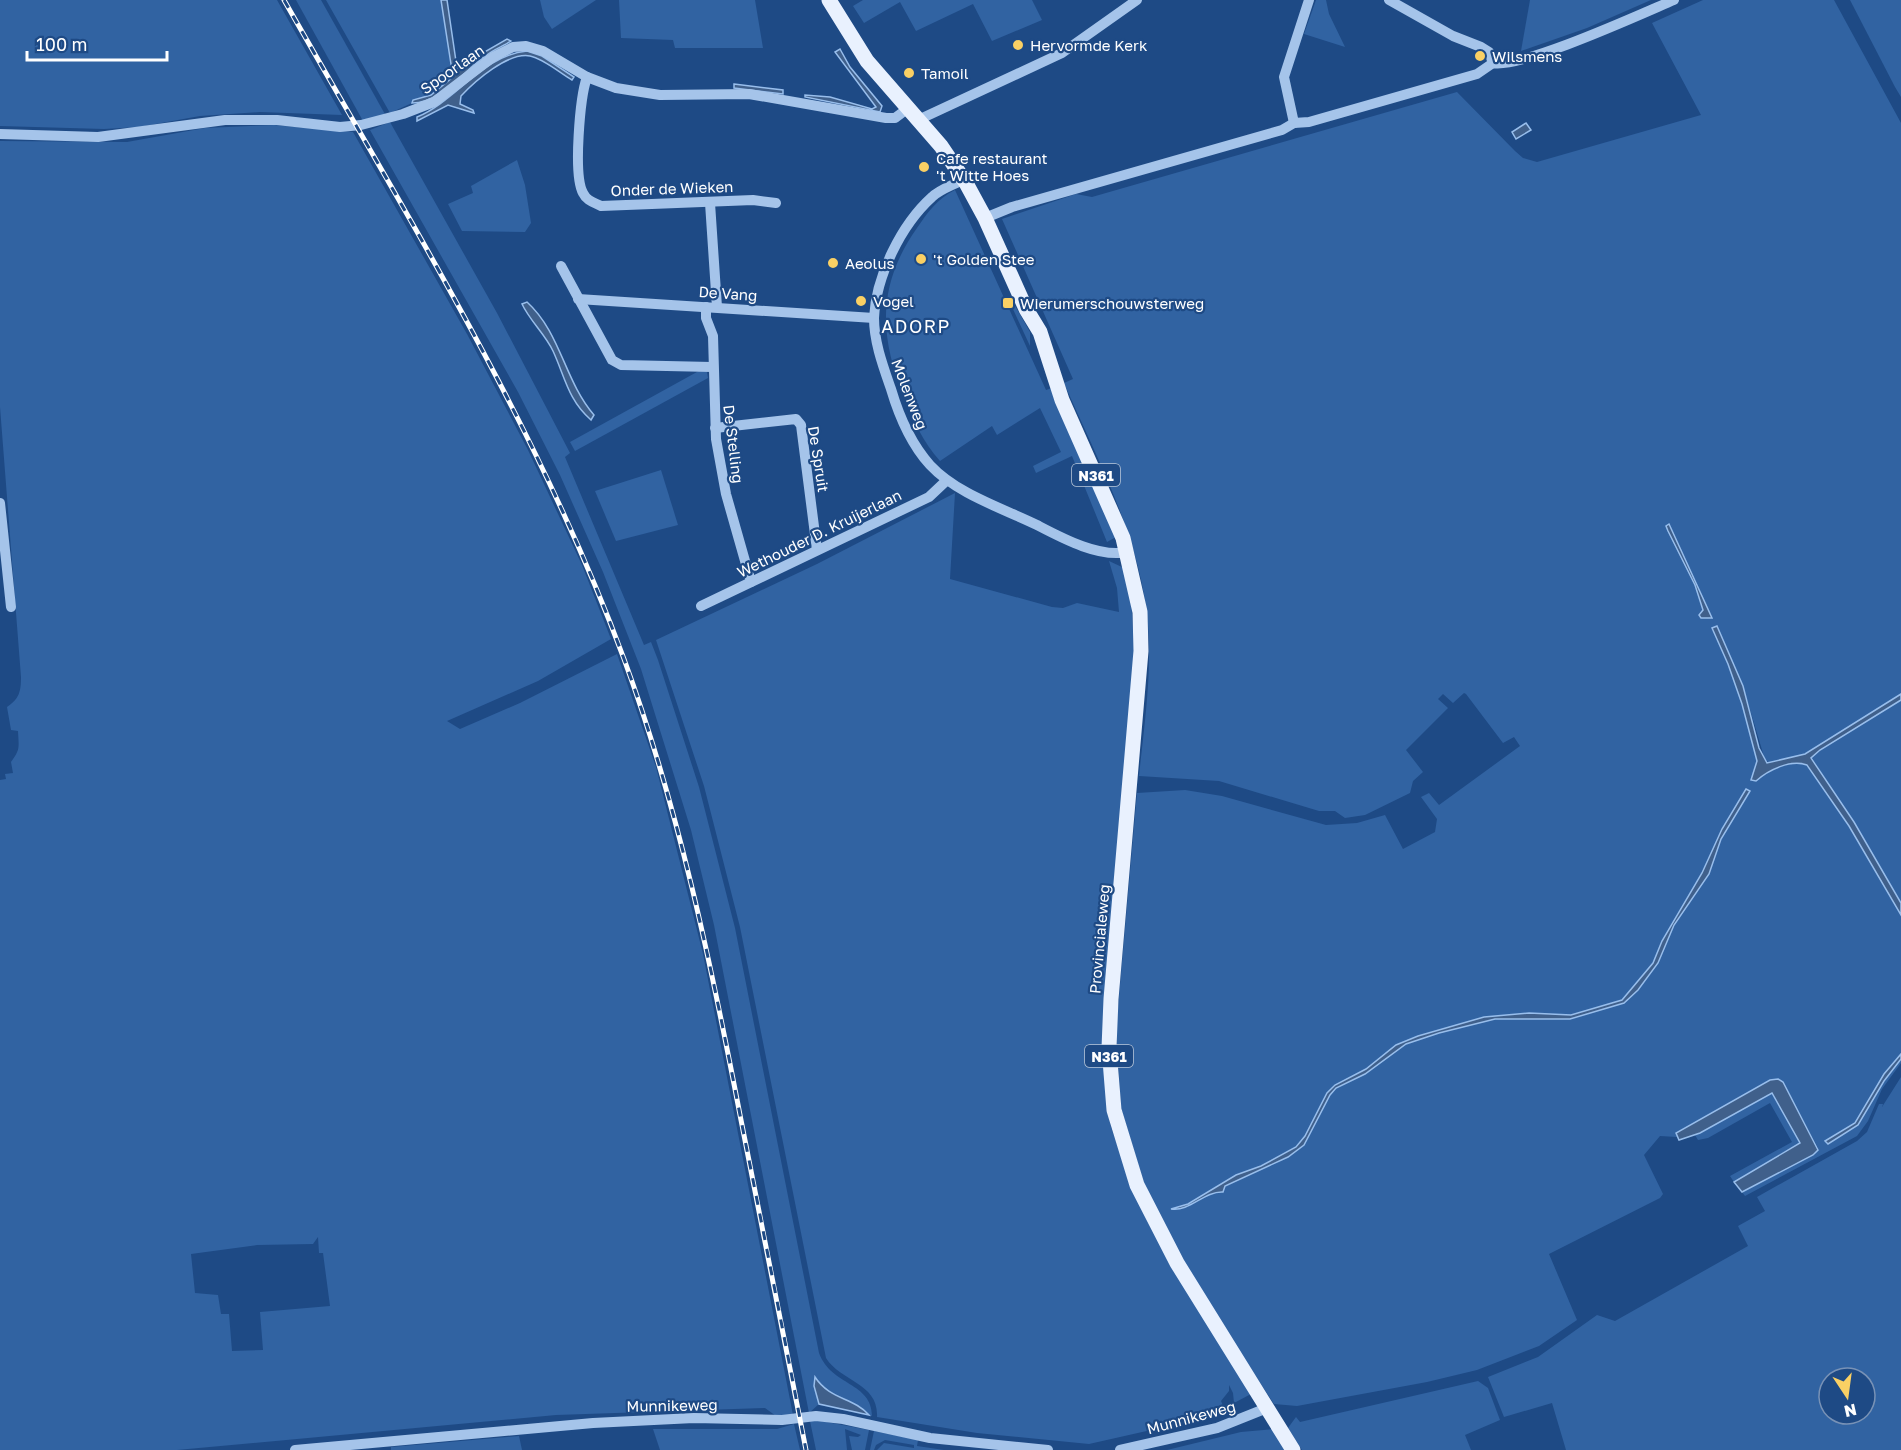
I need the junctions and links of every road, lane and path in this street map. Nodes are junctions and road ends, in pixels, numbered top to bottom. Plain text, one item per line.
1 (829, 0) edge
2 (1309, 0) edge
3 (1389, 0) edge
4 (1674, 0) edge
5 (1130, 2) edge
6 (1493, 63) junction
7 (587, 77) junction
8 (912, 115) junction
9 (1294, 123) junction
10 (0, 134) edge
11 (964, 180) junction
12 (710, 203) junction
13 (776, 203) dead end
14 (985, 218) junction
15 (561, 266) dead end
16 (578, 299) junction
17 (711, 307) junction
18 (874, 318) junction
19 (712, 367) junction
20 (715, 428) junction
21 (946, 481) junction
22 (0, 503) edge
23 (817, 550) junction
24 (1127, 552) junction
25 (751, 582) junction
26 (700, 606) dead end
27 (11, 608) dead end
28 (1267, 1408) junction
29 (295, 1450) edge
30 (1048, 1450) edge
31 (1120, 1450) edge
32 (1293, 1450) edge

1 - 8 main road, Provincialeweg / N361
2 - 9 street
3 - 6 street
4 - 6 street
5 - 8 street, Spoorlaan
6 - 9 street
7 - 8 street, Spoorlaan
7 - 10 street, Spoorlaan
7 - 12 street, Onder de Wieken
8 - 11 main road, Provincialeweg / N361
9 - 14 street
11 - 14 main road, Provincialeweg / N361
11 - 18 street, Molenweg
12 - 13 street, Onder de Wieken
12 - 17 street, De Stelling
14 - 24 main road, Provincialeweg / N361
15 - 16 street
16 - 17 street, De Vang
16 - 19 street
17 - 18 street, De Vang
17 - 19 street, De Stelling
18 - 21 street, Molenweg
19 - 20 street, De Stelling
20 - 23 street, De Spruit
20 - 25 street, De Stelling
21 - 23 street, Wethouder D. Kruijerlaan
21 - 24 street, Molenweg
22 - 27 street
23 - 25 street, Wethouder D. Kruijerlaan
24 - 28 main road, Provincialeweg / N361
25 - 26 street, Wethouder D. Kruijerlaan
28 - 31 street, Munnikeweg
28 - 32 main road, Provincialeweg / N361
29 - 30 street, Munnikeweg

